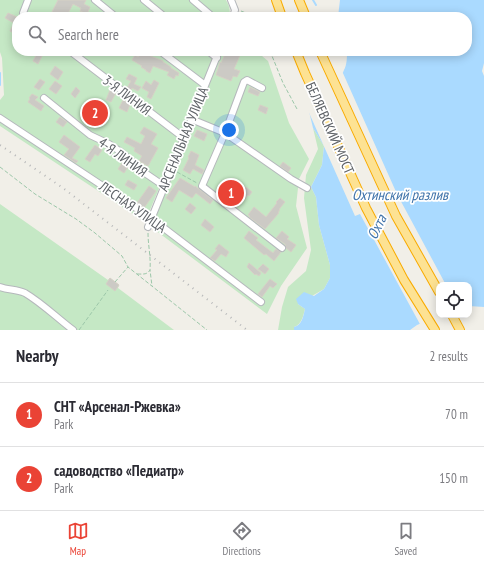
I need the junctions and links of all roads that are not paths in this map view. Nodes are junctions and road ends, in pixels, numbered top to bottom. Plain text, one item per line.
1 (28, 0) edge
2 (95, 0) edge
3 (144, 0) edge
4 (193, 0) edge
5 (276, 0) edge
6 (299, 0) edge
7 (26, 12) edge
8 (110, 12) edge
9 (159, 12) edge
10 (207, 12) edge
11 (280, 12) edge
12 (304, 12) edge
13 (77, 56) edge
14 (167, 56) edge
15 (214, 56) edge
16 (298, 56) edge
17 (322, 56) edge
18 (217, 58) joint
19 (205, 85) junction
20 (262, 88) dead end
21 (44, 98) dead end
22 (0, 118) edge
23 (191, 119) junction
24 (225, 133) junction
25 (184, 138) junction
26 (164, 186) junction
27 (307, 188) dead end
28 (151, 219) junction
29 (148, 227) road end
30 (282, 248) dead end
31 (0, 286) edge
32 (436, 287) edge
33 (261, 302) dead end
34 (454, 318) edge
35 (73, 330) edge
36 (435, 330) edge
37 (460, 330) edge

1 - 7 street
2 - 8 street
3 - 9 street
4 - 10 street
5 - 11 highway
6 - 12 highway
13 - 25 street, 3-Я ЛИНИЯ
14 - 19 street
15 - 18 street
16 - 36 highway, БЕЛЯЕВСКИЙ МОСТ
17 - 32 highway, БЕЛЯЕВСКИЙ МОСТ
18 - 19 street, АРСЕНАЛЬНАЯ УЛИЦА
19 - 23 street, АРСЕНАЛЬНАЯ УЛИЦА
20 - 24 street
21 - 26 street, 4-Я ЛИНИЯ
22 - 28 street, ЛЕСНАЯ УЛИЦА
23 - 24 street
23 - 25 street, АРСЕНАЛЬНАЯ УЛИЦА
24 - 27 street
24 - 30 street
25 - 26 street, АРСЕНАЛЬНАЯ УЛИЦА
26 - 28 street, АРСЕНАЛЬНАЯ УЛИЦА
28 - 29 street, АРСЕНАЛЬНАЯ УЛИЦА
28 - 33 street, ЛЕСНАЯ УЛИЦА
31 - 35 street
34 - 37 highway

